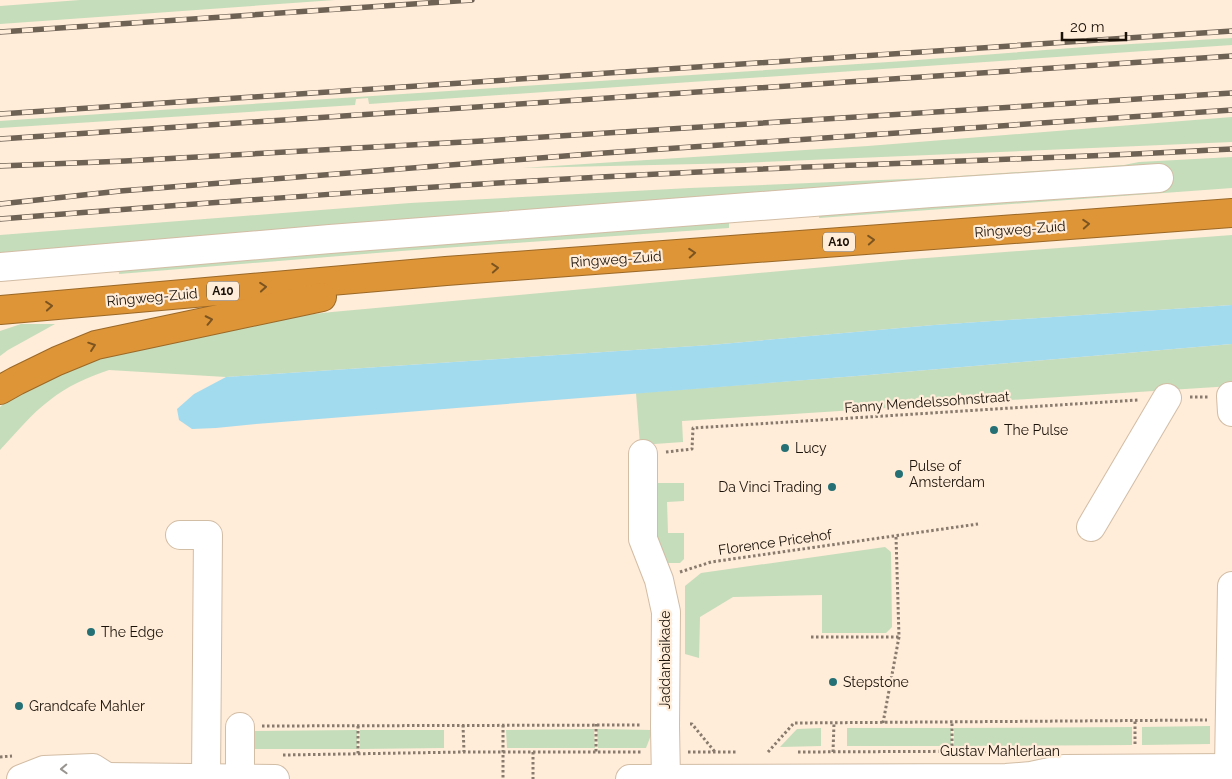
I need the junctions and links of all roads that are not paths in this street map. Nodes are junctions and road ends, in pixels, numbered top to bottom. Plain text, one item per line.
1 (1159, 178) dead end
2 (1232, 213) edge
3 (0, 267) edge
4 (446, 271) junction
5 (0, 310) edge
6 (0, 390) edge
7 (1232, 396) edge
8 (1167, 398) road end
9 (1232, 412) edge
10 (643, 454) road end
11 (1090, 527) dead end
12 (180, 535) dead end
13 (1232, 586) edge
14 (240, 727) road end
15 (1230, 768) edge
16 (105, 778) edge
17 (206, 778) edge
18 (240, 778) edge
19 (666, 778) edge
20 (833, 778) edge
21 (21, 779) edge
22 (275, 779) edge
23 (630, 779) edge

1 - 3 street
4 -> 2 highway, Ringweg-Zuid / A10
5 -> 4 highway, Ringweg-Zuid / A10
6 -> 4 highway, A10
7 - 9 street
8 - 11 street
10 - 19 street, Jaddanbaikade
12 - 17 street
13 - 15 street
14 - 18 street
15 - 20 street, Gustav Mahlerlaan
16 - 17 street
16 -> 21 street
17 - 18 street
18 - 22 street
19 - 20 street, Gustav Mahlerlaan
19 - 23 street, Gustav Mahlerlaan

